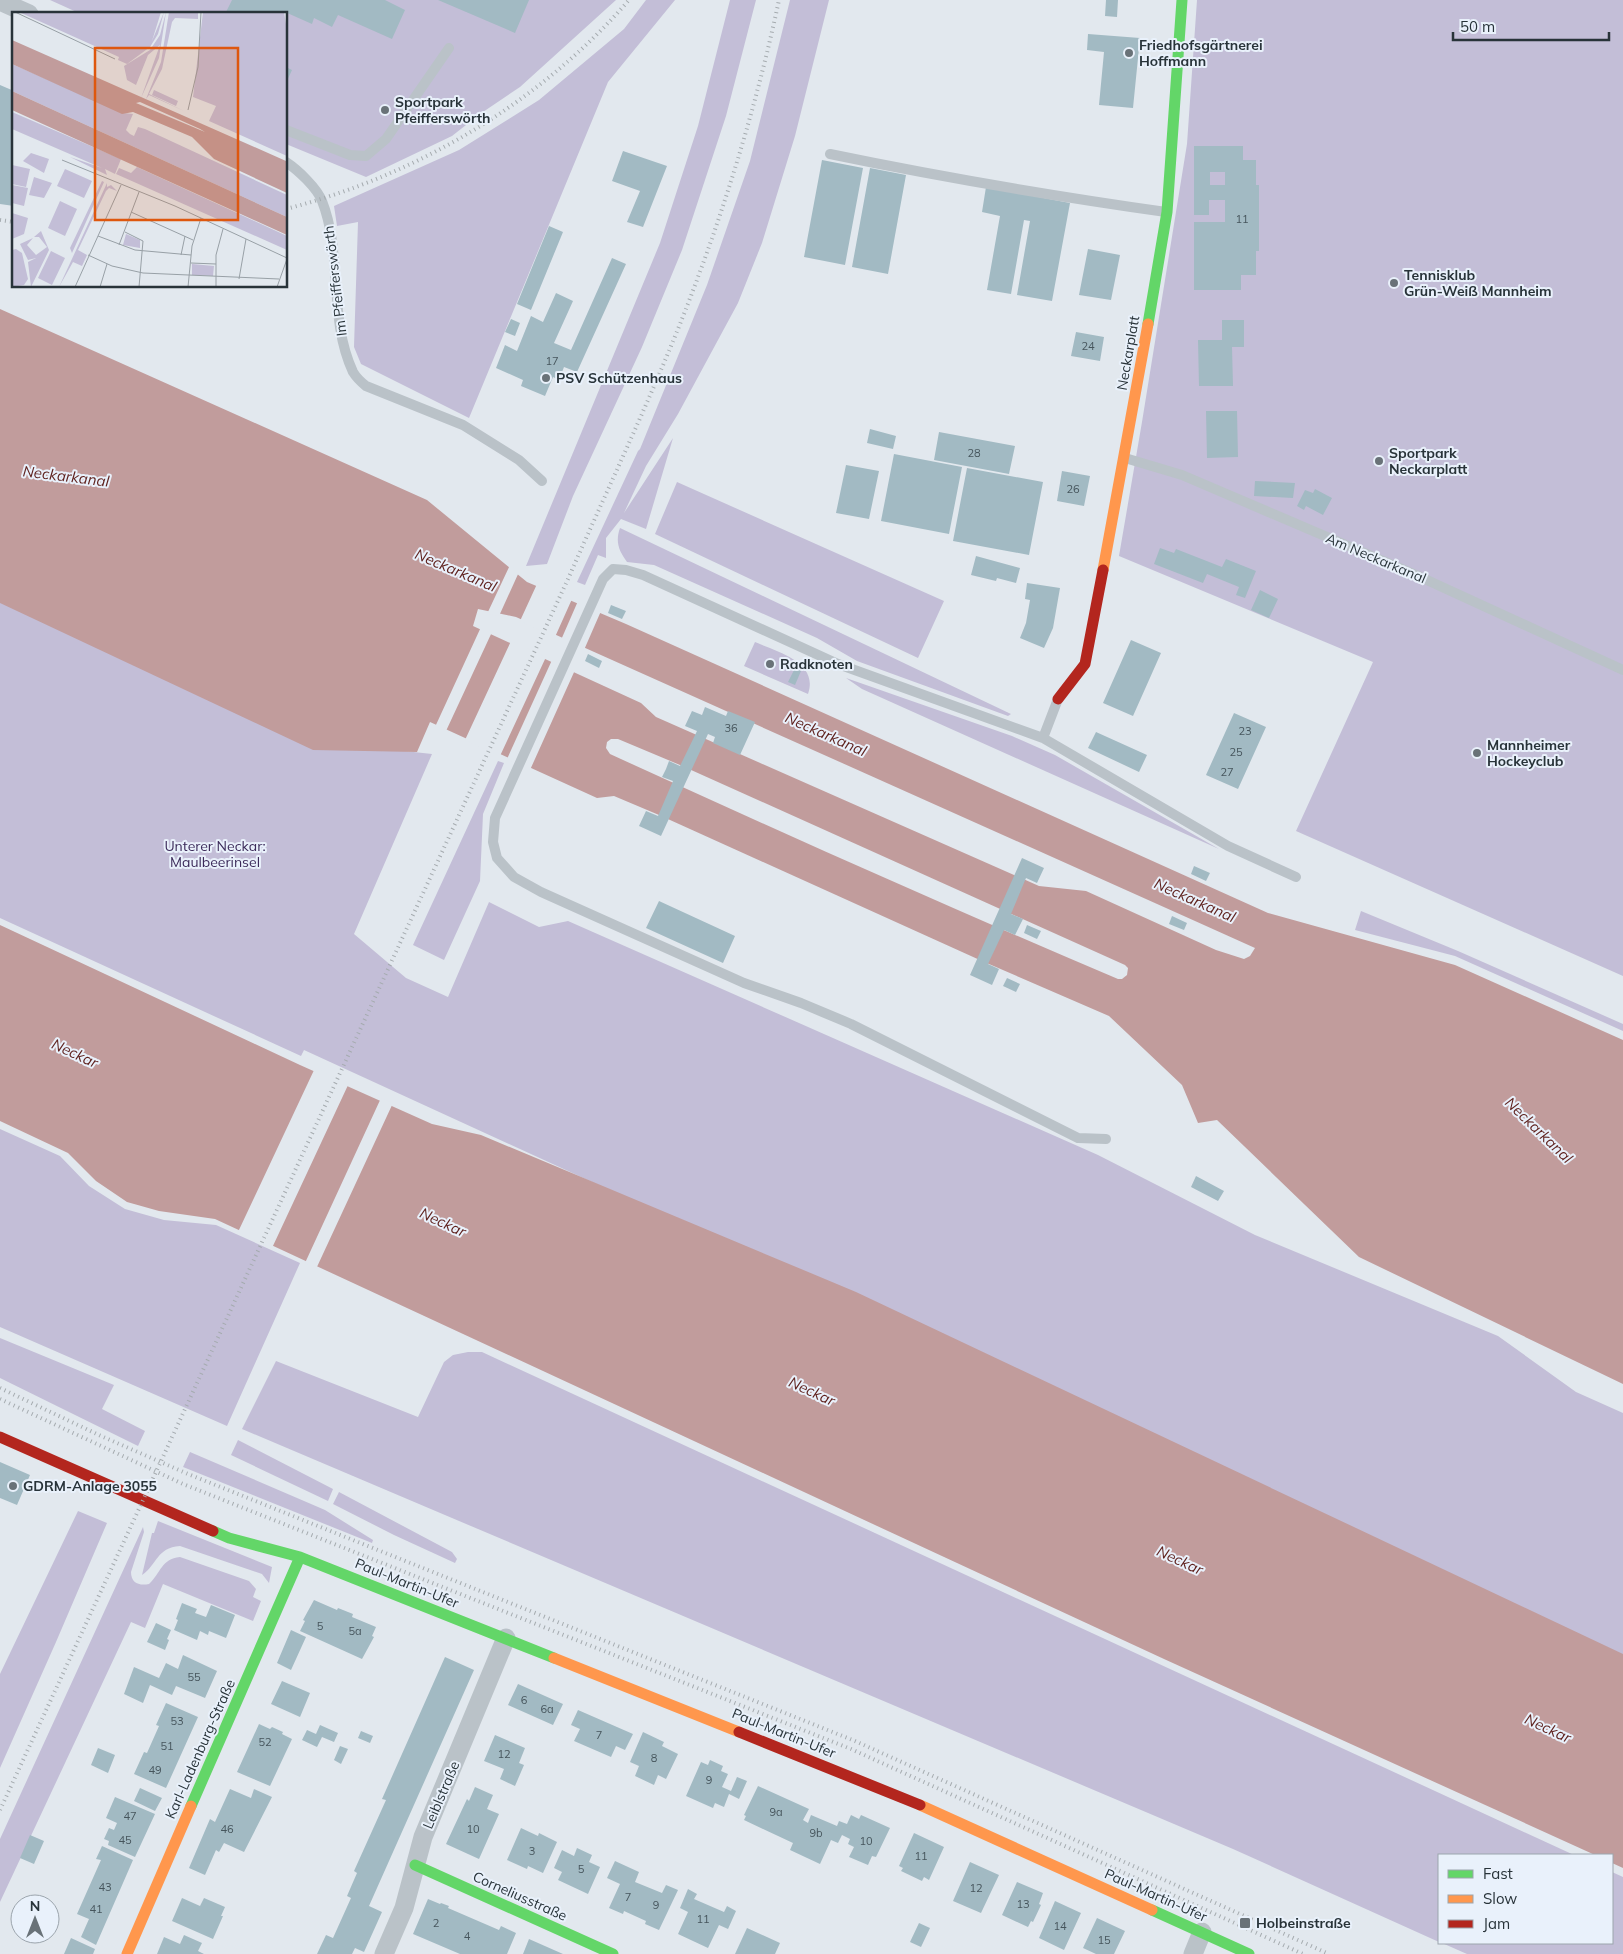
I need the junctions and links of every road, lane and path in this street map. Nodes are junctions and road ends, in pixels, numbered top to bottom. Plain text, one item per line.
1 (1182, 0) edge
2 (0, 1) edge
3 (25, 12) edge
4 (449, 48) dead end
5 (288, 131) edge
6 (830, 154) dead end
7 (288, 163) edge
8 (1167, 212) junction
9 (1124, 457) junction
10 (542, 481) dead end
11 (1623, 670) edge
12 (1058, 700) joint
13 (1043, 738) junction
14 (1296, 877) dead end
15 (1106, 1139) dead end
16 (0, 1438) edge
17 (300, 1557) junction
18 (506, 1638) junction
19 (415, 1865) junction
20 (1202, 1932) junction
21 (127, 1954) edge
22 (384, 1954) edge
23 (614, 1954) edge
24 (1193, 1954) edge
25 (1248, 1954) edge

1 - 8 street, Neckarplatt
2 - 3 street
4 - 5 lane
6 - 8 lane
7 - 10 lane, Im Pfeifferswörth
8 - 9 street, Neckarplatt
9 - 11 lane, Am Neckarkanal
9 - 12 street, Neckarplatt
12 - 13 lane
13 - 14 lane
13 - 15 lane
16 - 17 street, Paul-Martin-Ufer
17 - 18 street, Paul-Martin-Ufer
17 - 21 street, Karl-Ladenburg-Straße
18 - 19 street, Leiblstraße
18 - 20 street, Paul-Martin-Ufer
19 - 22 street, Leiblstraße
19 - 23 street, Corneliusstraße
20 - 24 street
20 - 25 street, Paul-Martin-Ufer

